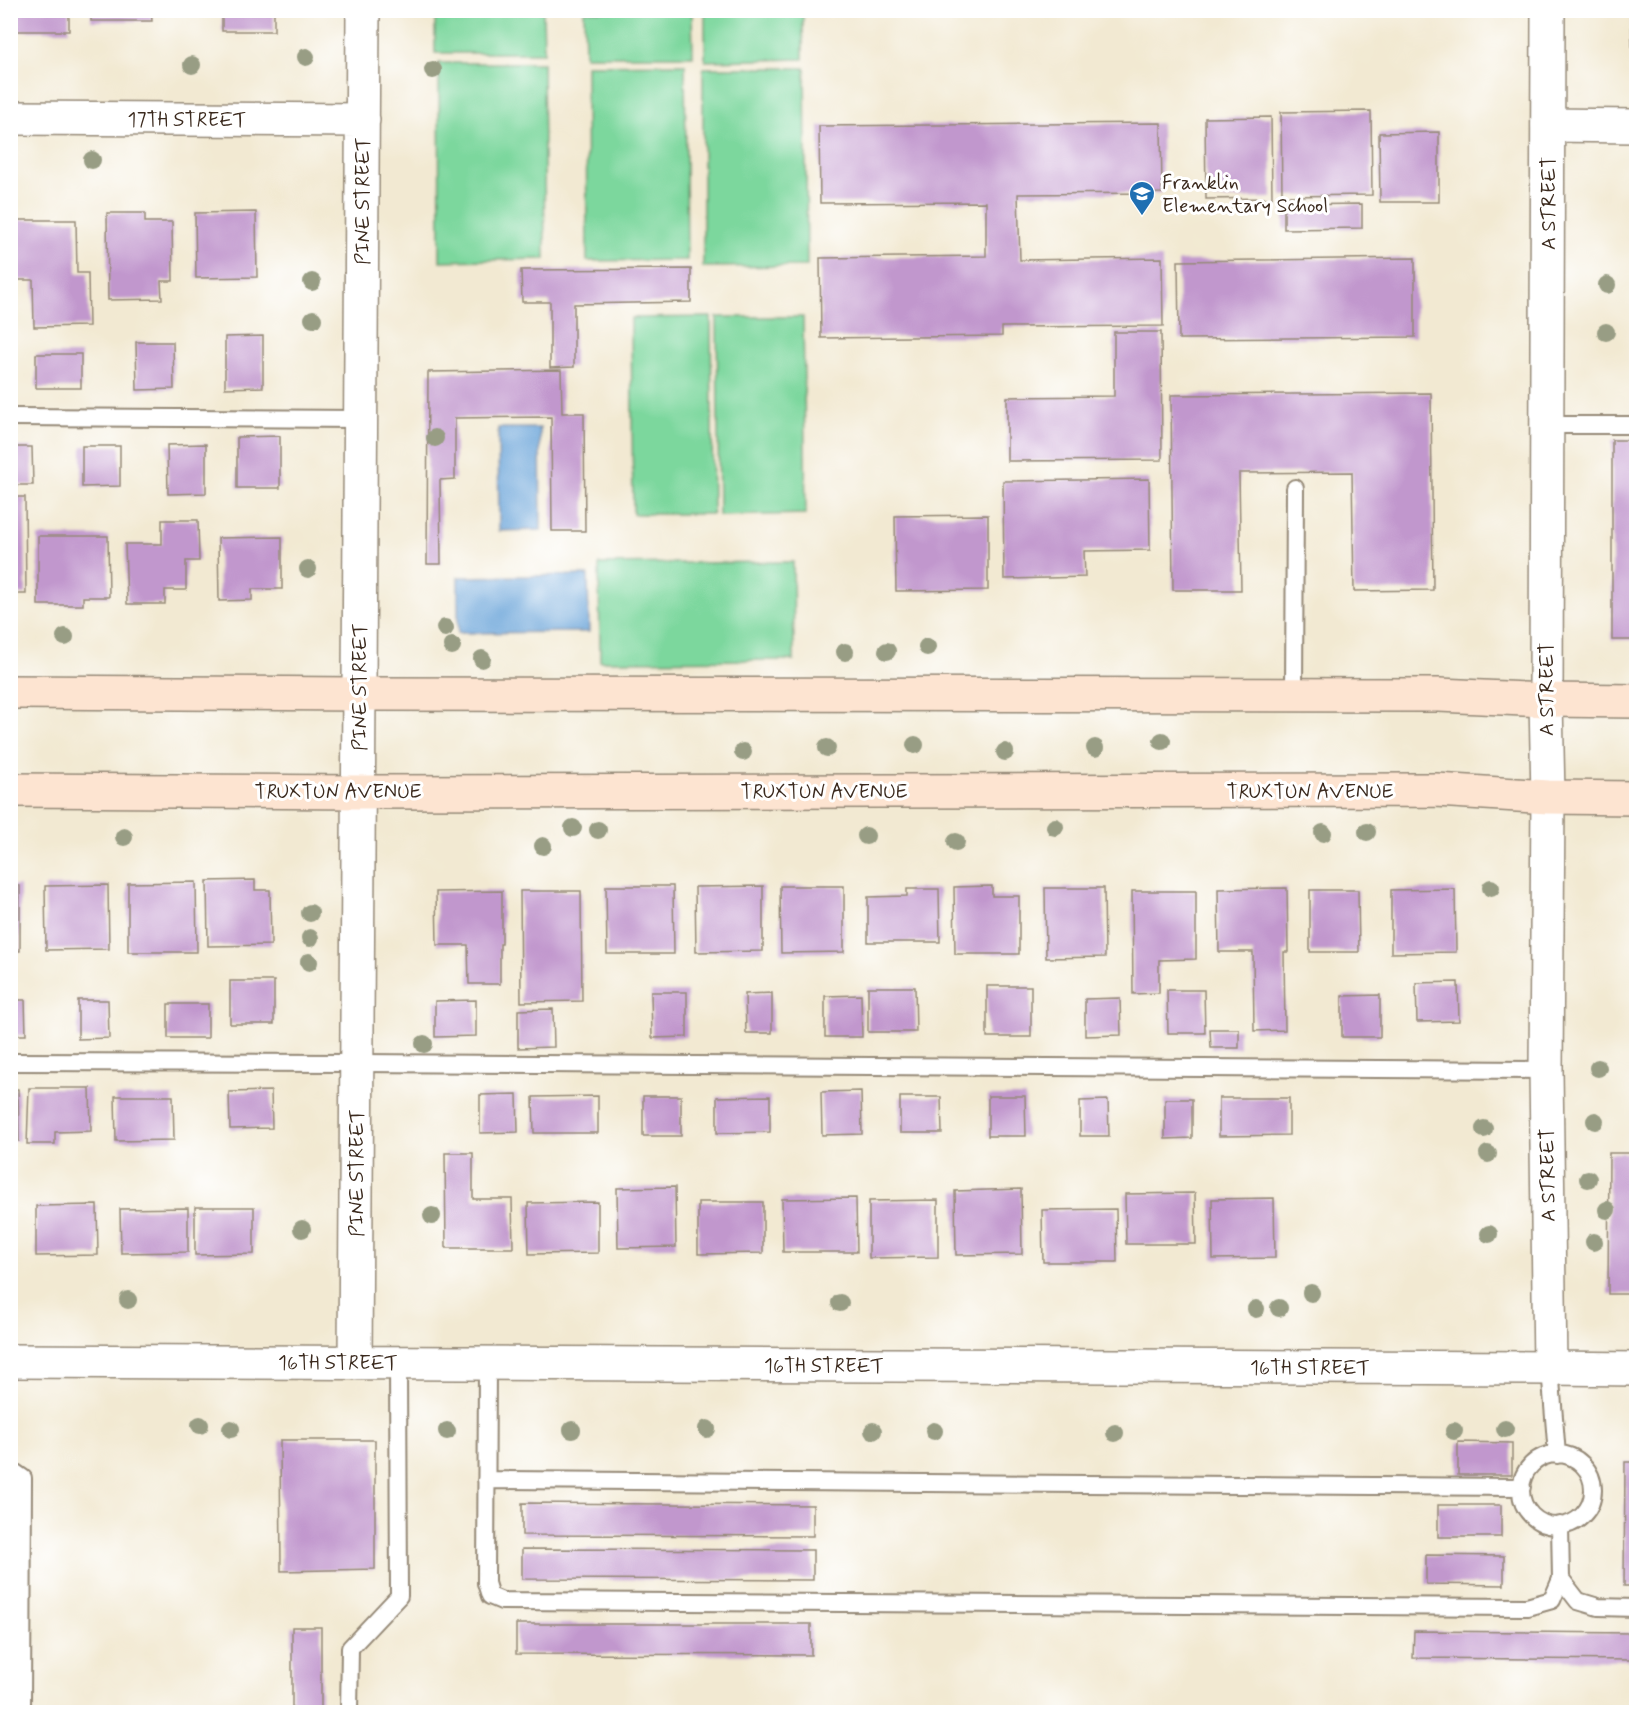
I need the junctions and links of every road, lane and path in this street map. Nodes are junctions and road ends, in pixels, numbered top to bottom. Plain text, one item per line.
1 (363, 10) edge
2 (1548, 10) edge
3 (10, 118) edge
4 (363, 120) junction
5 (1548, 125) junction
6 (1636, 126) edge
7 (10, 417) edge
8 (361, 419) junction
9 (1546, 425) junction
10 (1636, 425) edge
11 (1295, 488) dead end
12 (10, 692) edge
13 (359, 694) junction
14 (1294, 695) junction
15 (1546, 700) junction
16 (1636, 701) edge
17 (10, 790) edge
18 (358, 792) junction
19 (1548, 797) junction
20 (1636, 798) edge
21 (10, 1062) edge
22 (357, 1063) junction
23 (1546, 1070) junction
24 (10, 1361) edge
25 (355, 1363) junction
26 (398, 1363) junction
27 (487, 1363) junction
28 (1550, 1368) junction
29 (1636, 1370) edge
30 (1557, 1455) junction
31 (10, 1469) edge
32 (486, 1480) junction
33 (1522, 1486) junction
34 (1560, 1525) junction
35 (1561, 1579) junction
36 (1636, 1608) edge
37 (22, 1713) edge
38 (349, 1713) edge

1 - 4 street, PINE STREET
2 - 5 street, A STREET
3 - 4 street, 17TH STREET
4 - 8 street, PINE STREET
5 - 6 street
5 - 9 street, A STREET
7 - 8 lane
8 - 13 street, PINE STREET
9 - 10 lane
9 - 15 street, A STREET
11 - 14 lane
12 - 13 main road
13 - 14 main road
13 - 18 street, PINE STREET
14 - 15 main road
15 - 16 main road
15 - 19 street, A STREET
17 - 18 main road, TRUXTUN AVENUE
18 - 19 main road, TRUXTUN AVENUE
18 - 22 street, PINE STREET
19 - 20 main road, TRUXTUN AVENUE
19 - 23 street, A STREET
21 - 22 lane
22 - 23 lane
22 - 25 street, PINE STREET
23 - 28 street, A STREET
24 - 25 street, 16TH STREET
25 - 26 street, 16TH STREET
26 - 27 street, 16TH STREET
26 - 38 lane
27 - 28 street, 16TH STREET
27 - 32 lane
28 - 29 street, 16TH STREET
28 - 30 lane
30 - 33 lane
30 - 34 lane
31 - 37 lane
32 - 33 lane
32 - 35 lane
33 - 34 lane
34 - 35 lane
35 - 36 lane

